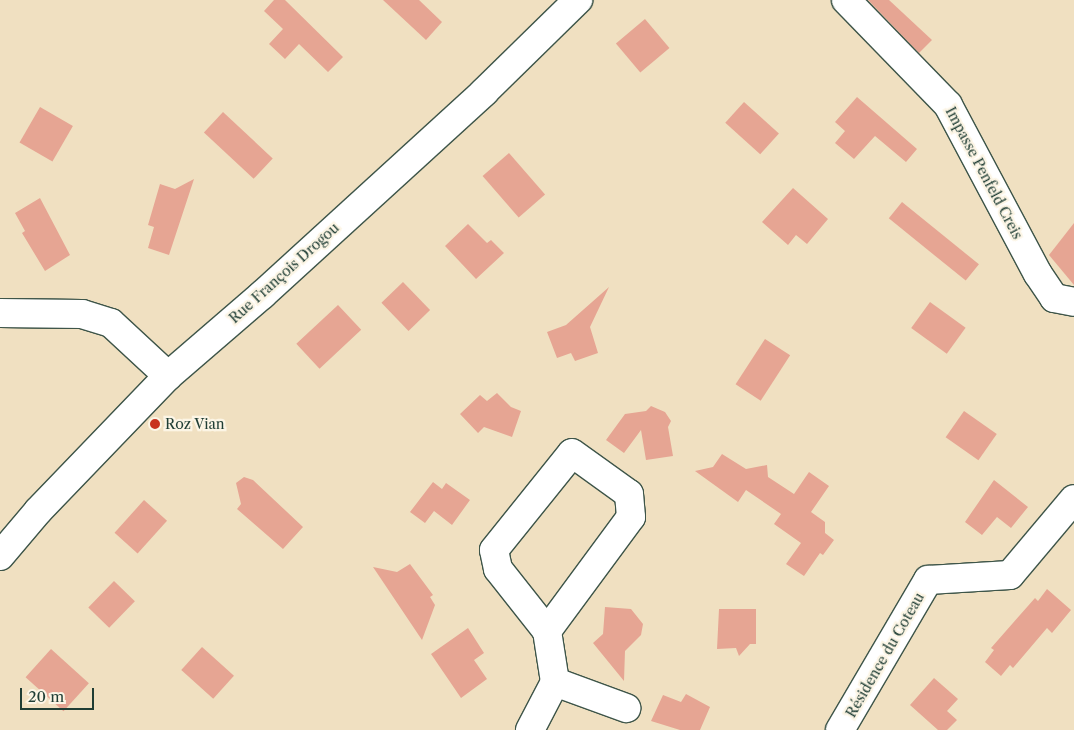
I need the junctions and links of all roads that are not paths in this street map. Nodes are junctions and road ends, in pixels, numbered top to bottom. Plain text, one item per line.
1 (846, 0) edge
2 (563, 4) edge
3 (1074, 302) edge
4 (0, 312) edge
5 (168, 376) junction
6 (1074, 499) edge
7 (0, 556) edge
8 (547, 631) junction
9 (555, 682) junction
10 (626, 708) dead end
11 (530, 730) edge
12 (840, 730) edge

1 - 3 street, Impasse Penfeld Creis
2 - 5 street, Rue François Drogou
4 - 5 street
5 - 7 street, Rue François Drogou
6 - 12 street, Résidence du Coteau
8 - 8 street
8 - 9 street
9 - 10 street
9 - 11 street

